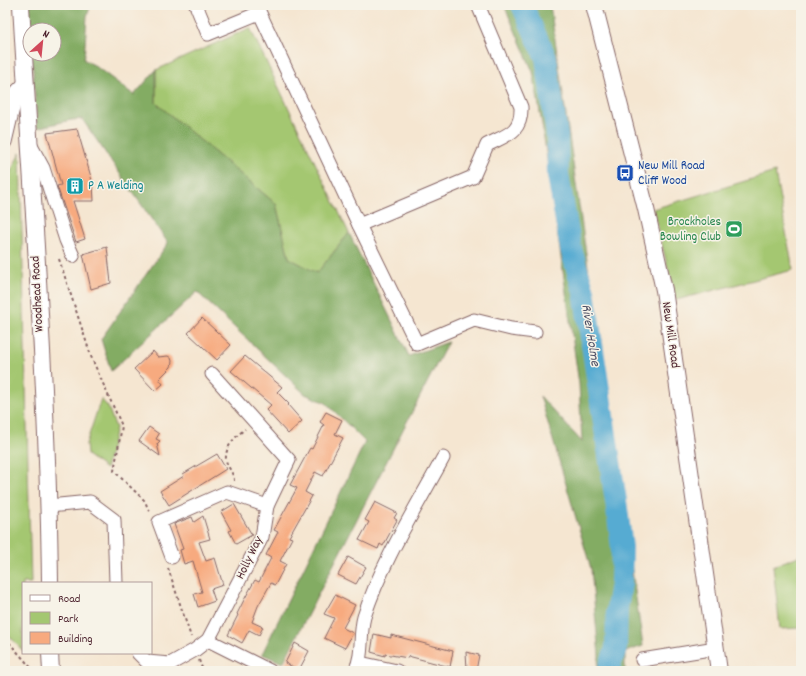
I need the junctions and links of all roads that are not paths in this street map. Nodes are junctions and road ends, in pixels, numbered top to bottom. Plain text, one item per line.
1 (21, 5) edge
2 (196, 5) edge
3 (478, 5) edge
4 (594, 5) edge
5 (258, 9) edge
6 (26, 82) junction
7 (5, 142) edge
8 (30, 144) junction
9 (359, 225) junction
10 (73, 256) dead end
11 (535, 332) dead end
12 (212, 374) dead end
13 (443, 458) dead end
14 (49, 506) junction
15 (267, 506) junction
16 (172, 557) dead end
17 (50, 582) edge
18 (116, 582) edge
19 (208, 640) junction
20 (716, 648) junction
21 (50, 654) edge
22 (139, 654) edge
23 (642, 660) dead end
24 (358, 667) edge
25 (51, 671) edge
26 (270, 671) edge
27 (397, 671) edge
28 (719, 671) edge

1 - 6 main road, Woodhead Road
2 - 5 street
3 - 9 street
4 - 20 main road, New Mill Road
5 - 9 street
6 - 7 street
6 - 8 main road, Woodhead Road
8 - 10 street
8 - 14 main road, Woodhead Road
9 - 11 street
12 - 15 street, Holly Way
13 - 24 street
14 - 17 main road, Woodhead Road
14 - 18 street
15 - 16 street
15 - 19 street, Holly Way
19 - 22 street, Holly Way
19 - 26 street
20 - 23 street
20 - 28 main road, New Mill Road
21 - 25 main road
24 - 27 street

